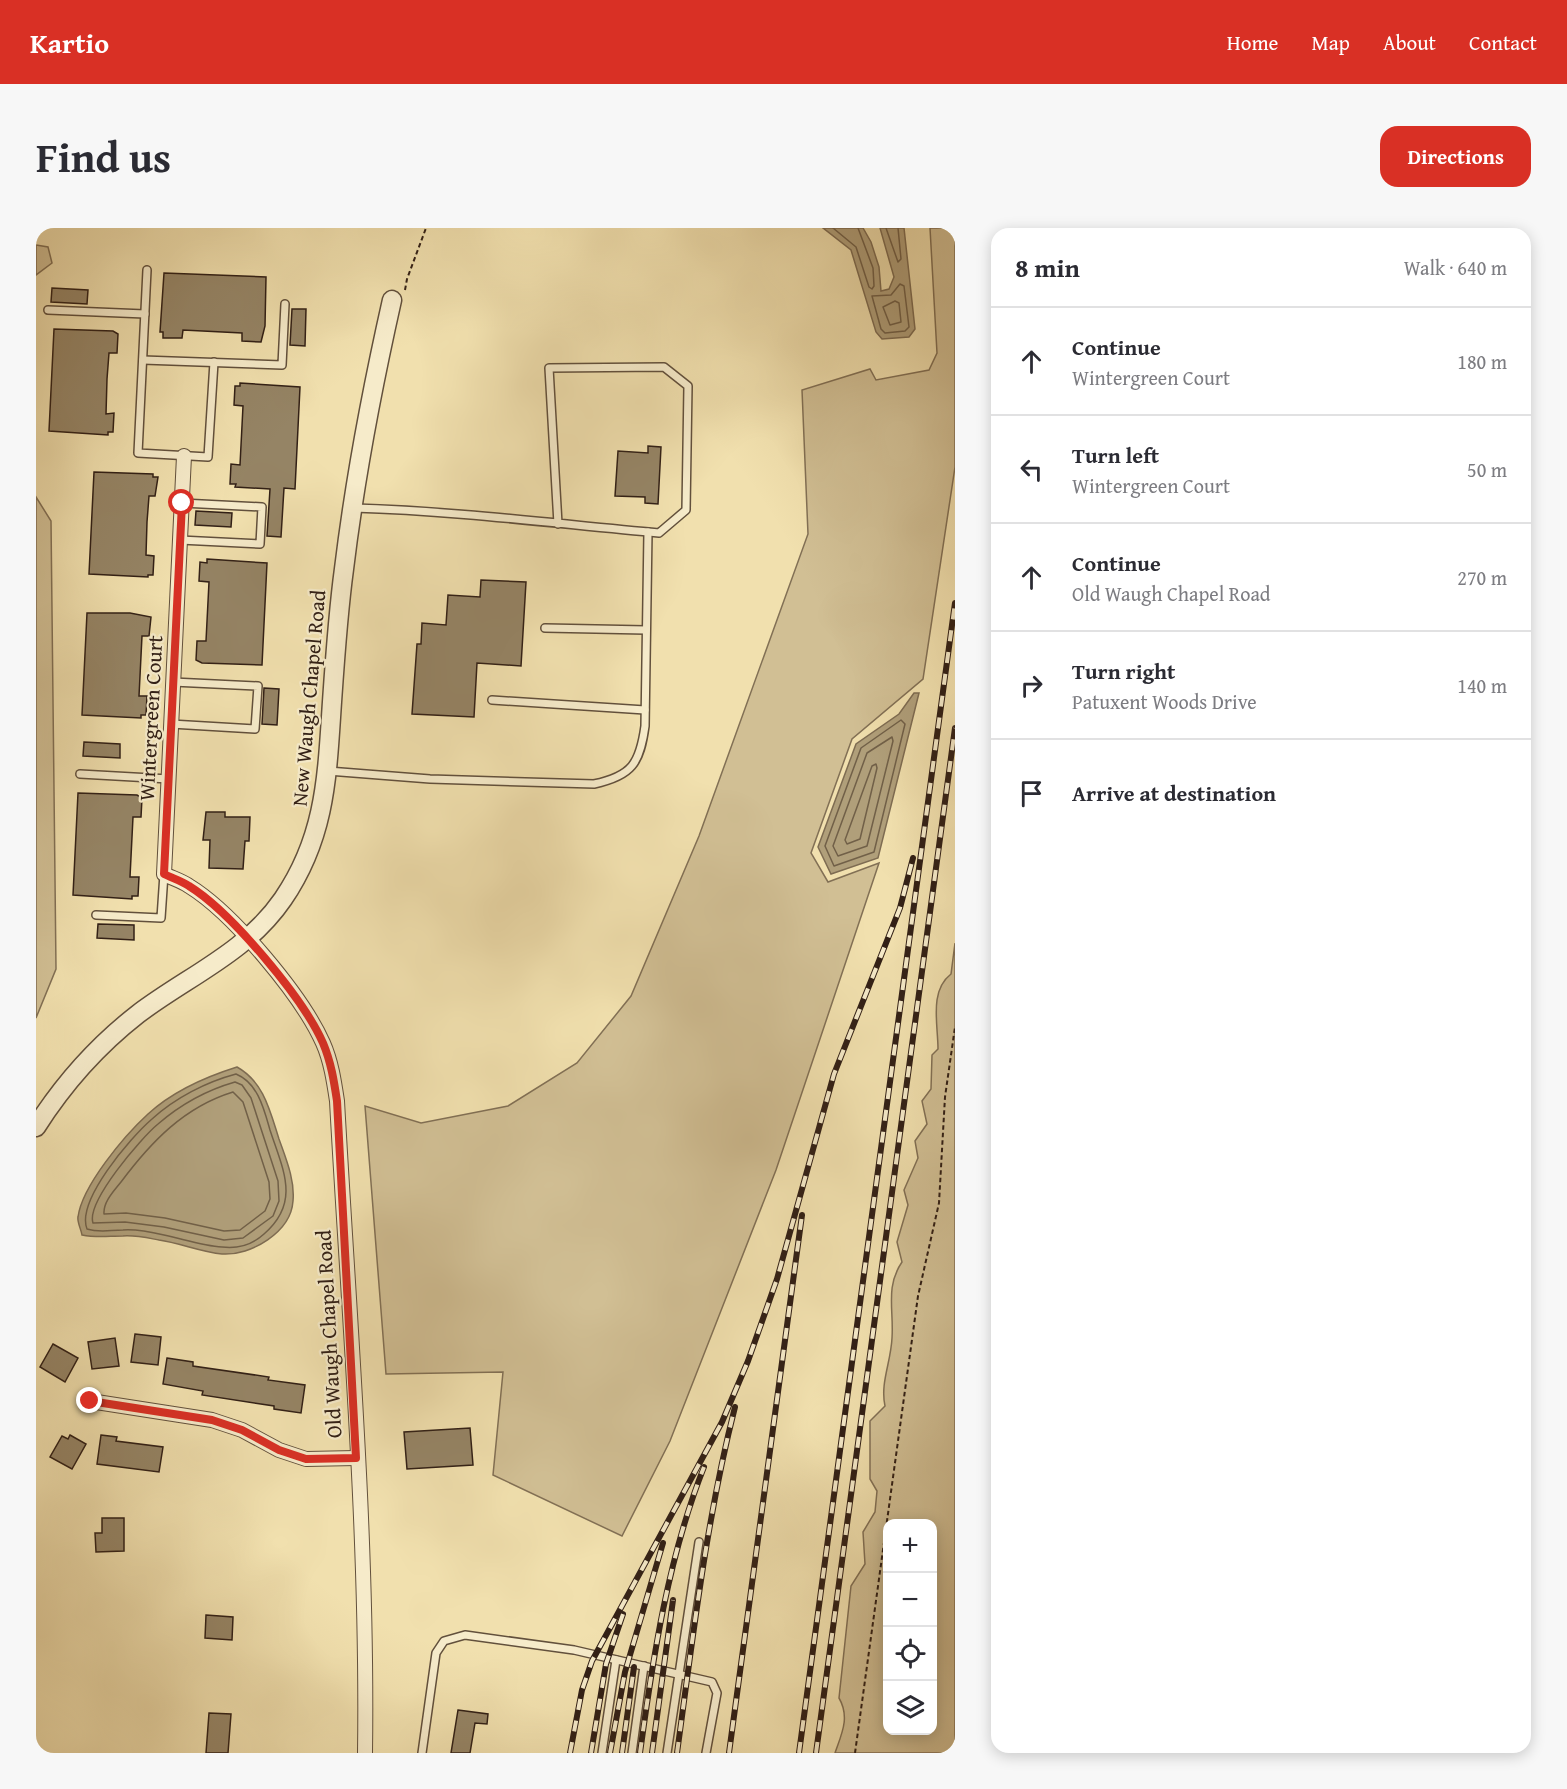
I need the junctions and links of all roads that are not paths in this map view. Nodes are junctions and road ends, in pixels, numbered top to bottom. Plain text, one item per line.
1 (147, 270) dead end
2 (398, 300) road end
3 (285, 304) dead end
4 (48, 310) dead end
5 (145, 314) junction
6 (143, 360) junction
7 (214, 362) junction
8 (184, 456) junction
9 (182, 503) junction
10 (352, 508) junction
11 (558, 524) junction
12 (648, 532) junction
13 (180, 540) junction
14 (545, 628) dead end
15 (646, 630) junction
16 (173, 682) junction
17 (492, 700) dead end
18 (645, 710) junction
19 (171, 724) junction
20 (328, 771) junction
21 (80, 774) dead end
22 (169, 779) junction
23 (164, 874) junction
24 (96, 915) dead end
25 (248, 940) junction
26 (36, 1127) edge
27 (90, 1401) dead end
28 (356, 1458) junction
29 (699, 1542) dead end
30 (616, 1660) junction
31 (644, 1666) junction
32 (678, 1674) junction
33 (365, 1753) edge
34 (422, 1753) edge
35 (602, 1753) edge
36 (632, 1753) edge
37 (667, 1753) edge
38 (706, 1753) edge

1 - 5 lane
2 - 10 street, New Waugh Chapel Road
3 - 7 lane
4 - 5 lane
5 - 6 lane
6 - 7 lane
6 - 8 lane
7 - 8 lane
8 - 9 street, Wintergreen Court
9 - 13 street, Wintergreen Court
9 - 13 lane
10 - 11 lane
10 - 20 street, New Waugh Chapel Road
11 - 12 lane
11 - 12 lane
12 - 15 lane
13 - 16 street, Wintergreen Court
14 - 15 lane
15 - 18 lane
16 - 19 street, Wintergreen Court
16 - 19 lane
17 - 18 lane
18 - 20 lane
19 - 22 street, Wintergreen Court
20 - 25 street, New Waugh Chapel Road
21 - 22 lane
22 - 23 street, Wintergreen Court
23 - 24 lane
23 - 25 street
25 - 26 street, New Waugh Chapel Road
25 - 28 street, Old Waugh Chapel Road
27 - 28 street
28 - 33 street, Old Waugh Chapel Road
29 - 32 lane
30 - 31 lane
30 - 34 lane
30 - 35 lane
31 - 32 lane
31 - 36 lane
32 - 37 lane
32 - 38 lane

